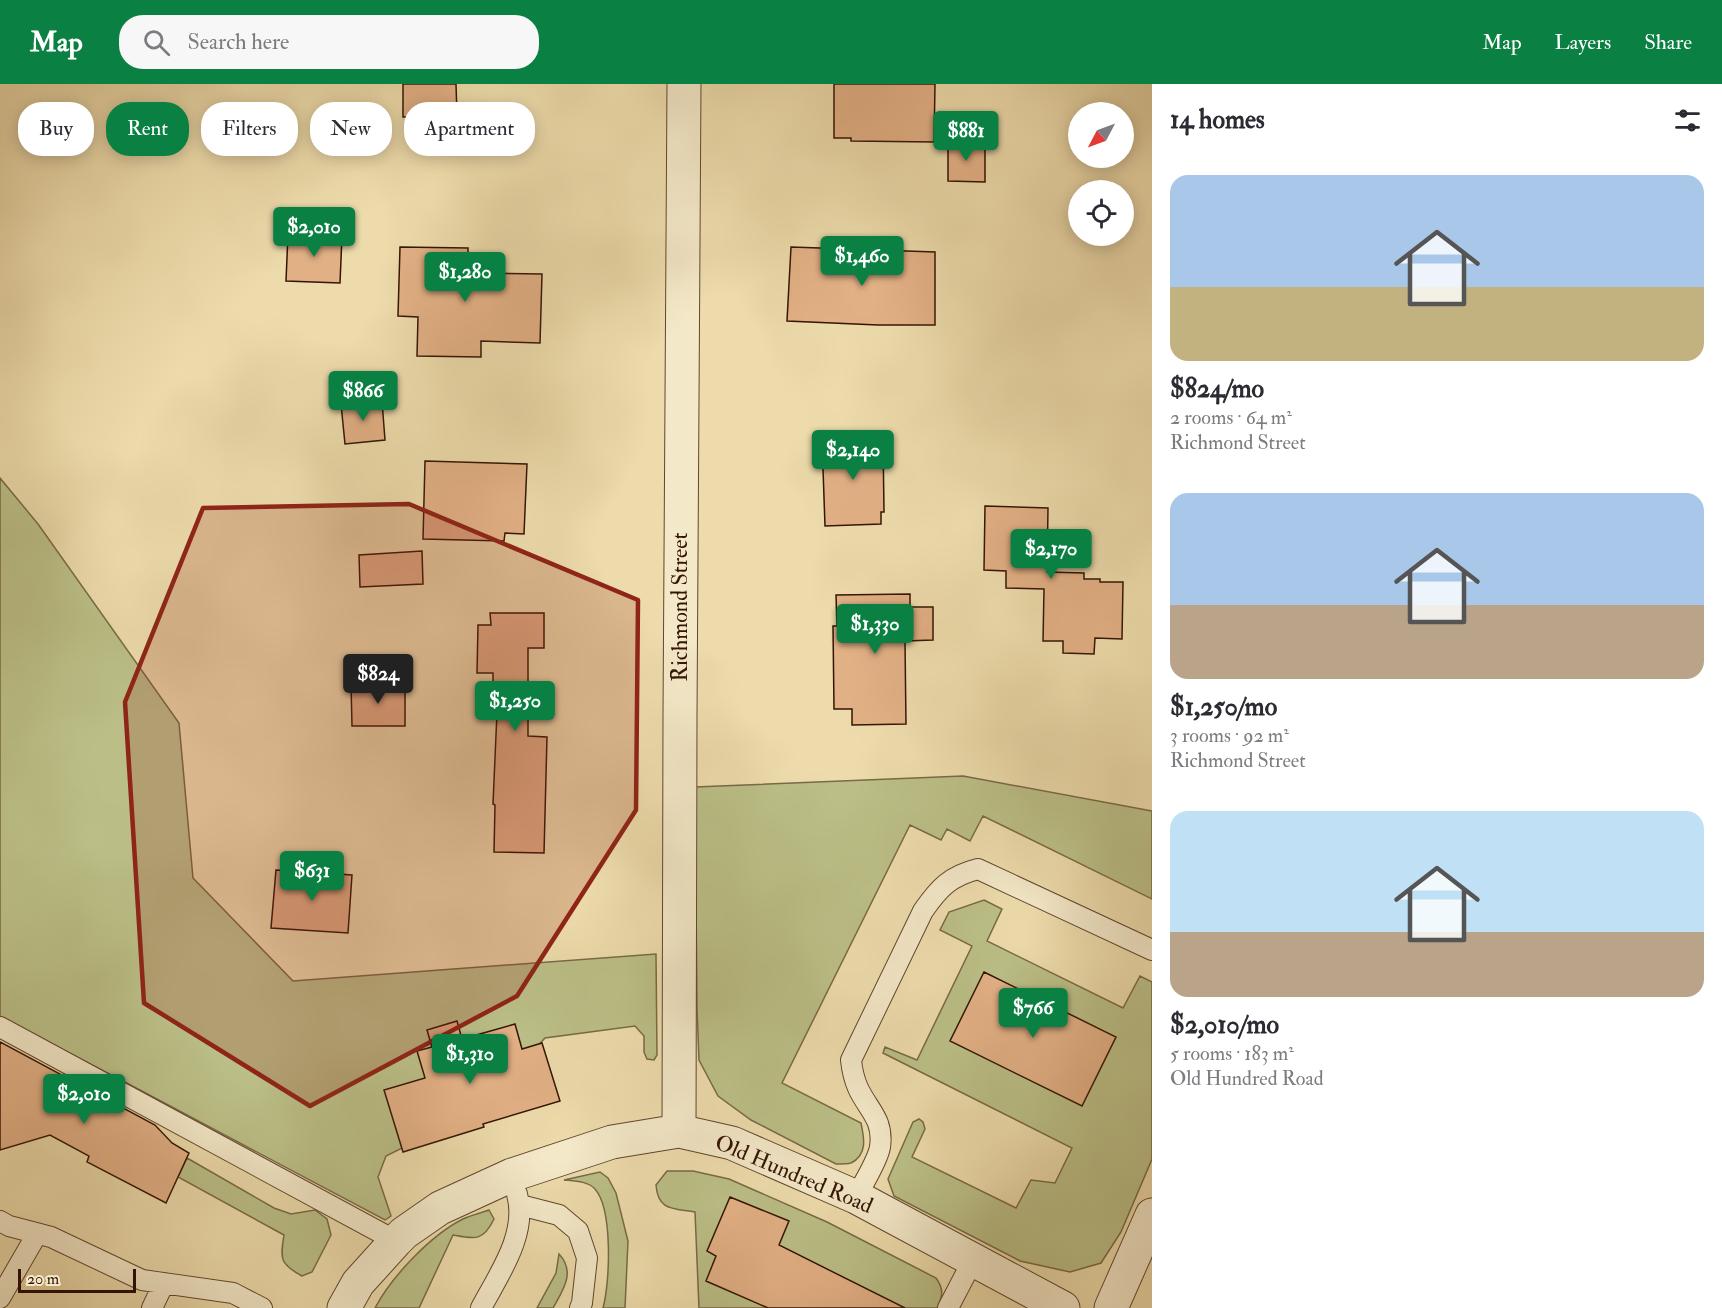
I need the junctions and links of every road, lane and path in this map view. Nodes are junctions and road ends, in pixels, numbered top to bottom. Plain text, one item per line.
1 (684, 84) edge
2 (1152, 950) edge
3 (0, 1027) edge
4 (679, 1131) junction
5 (516, 1190) junction
6 (856, 1197) junction
7 (1152, 1215) edge
8 (0, 1221) edge
9 (37, 1234) junction
10 (396, 1241) junction
11 (973, 1260) junction
12 (164, 1283) junction
13 (0, 1298) edge
14 (152, 1308) edge
15 (262, 1308) edge
16 (344, 1308) edge
17 (481, 1308) edge
18 (580, 1308) edge
19 (948, 1308) edge
20 (1063, 1308) edge
21 (1111, 1308) edge

1 - 4 street, Richmond Street
2 - 6 lane
3 - 10 lane
4 - 5 street, Old Hundred Road
4 - 6 street, Old Hundred Road
5 - 10 street, Old Hundred Road
5 - 17 lane
5 - 18 lane
6 - 11 street, Old Hundred Road
7 - 21 street
8 - 9 lane
9 - 12 lane
9 - 13 lane
10 - 16 street, Old Hundred Road
11 - 19 lane
11 - 20 street, Old Hundred Road
12 - 14 lane
12 - 15 lane

